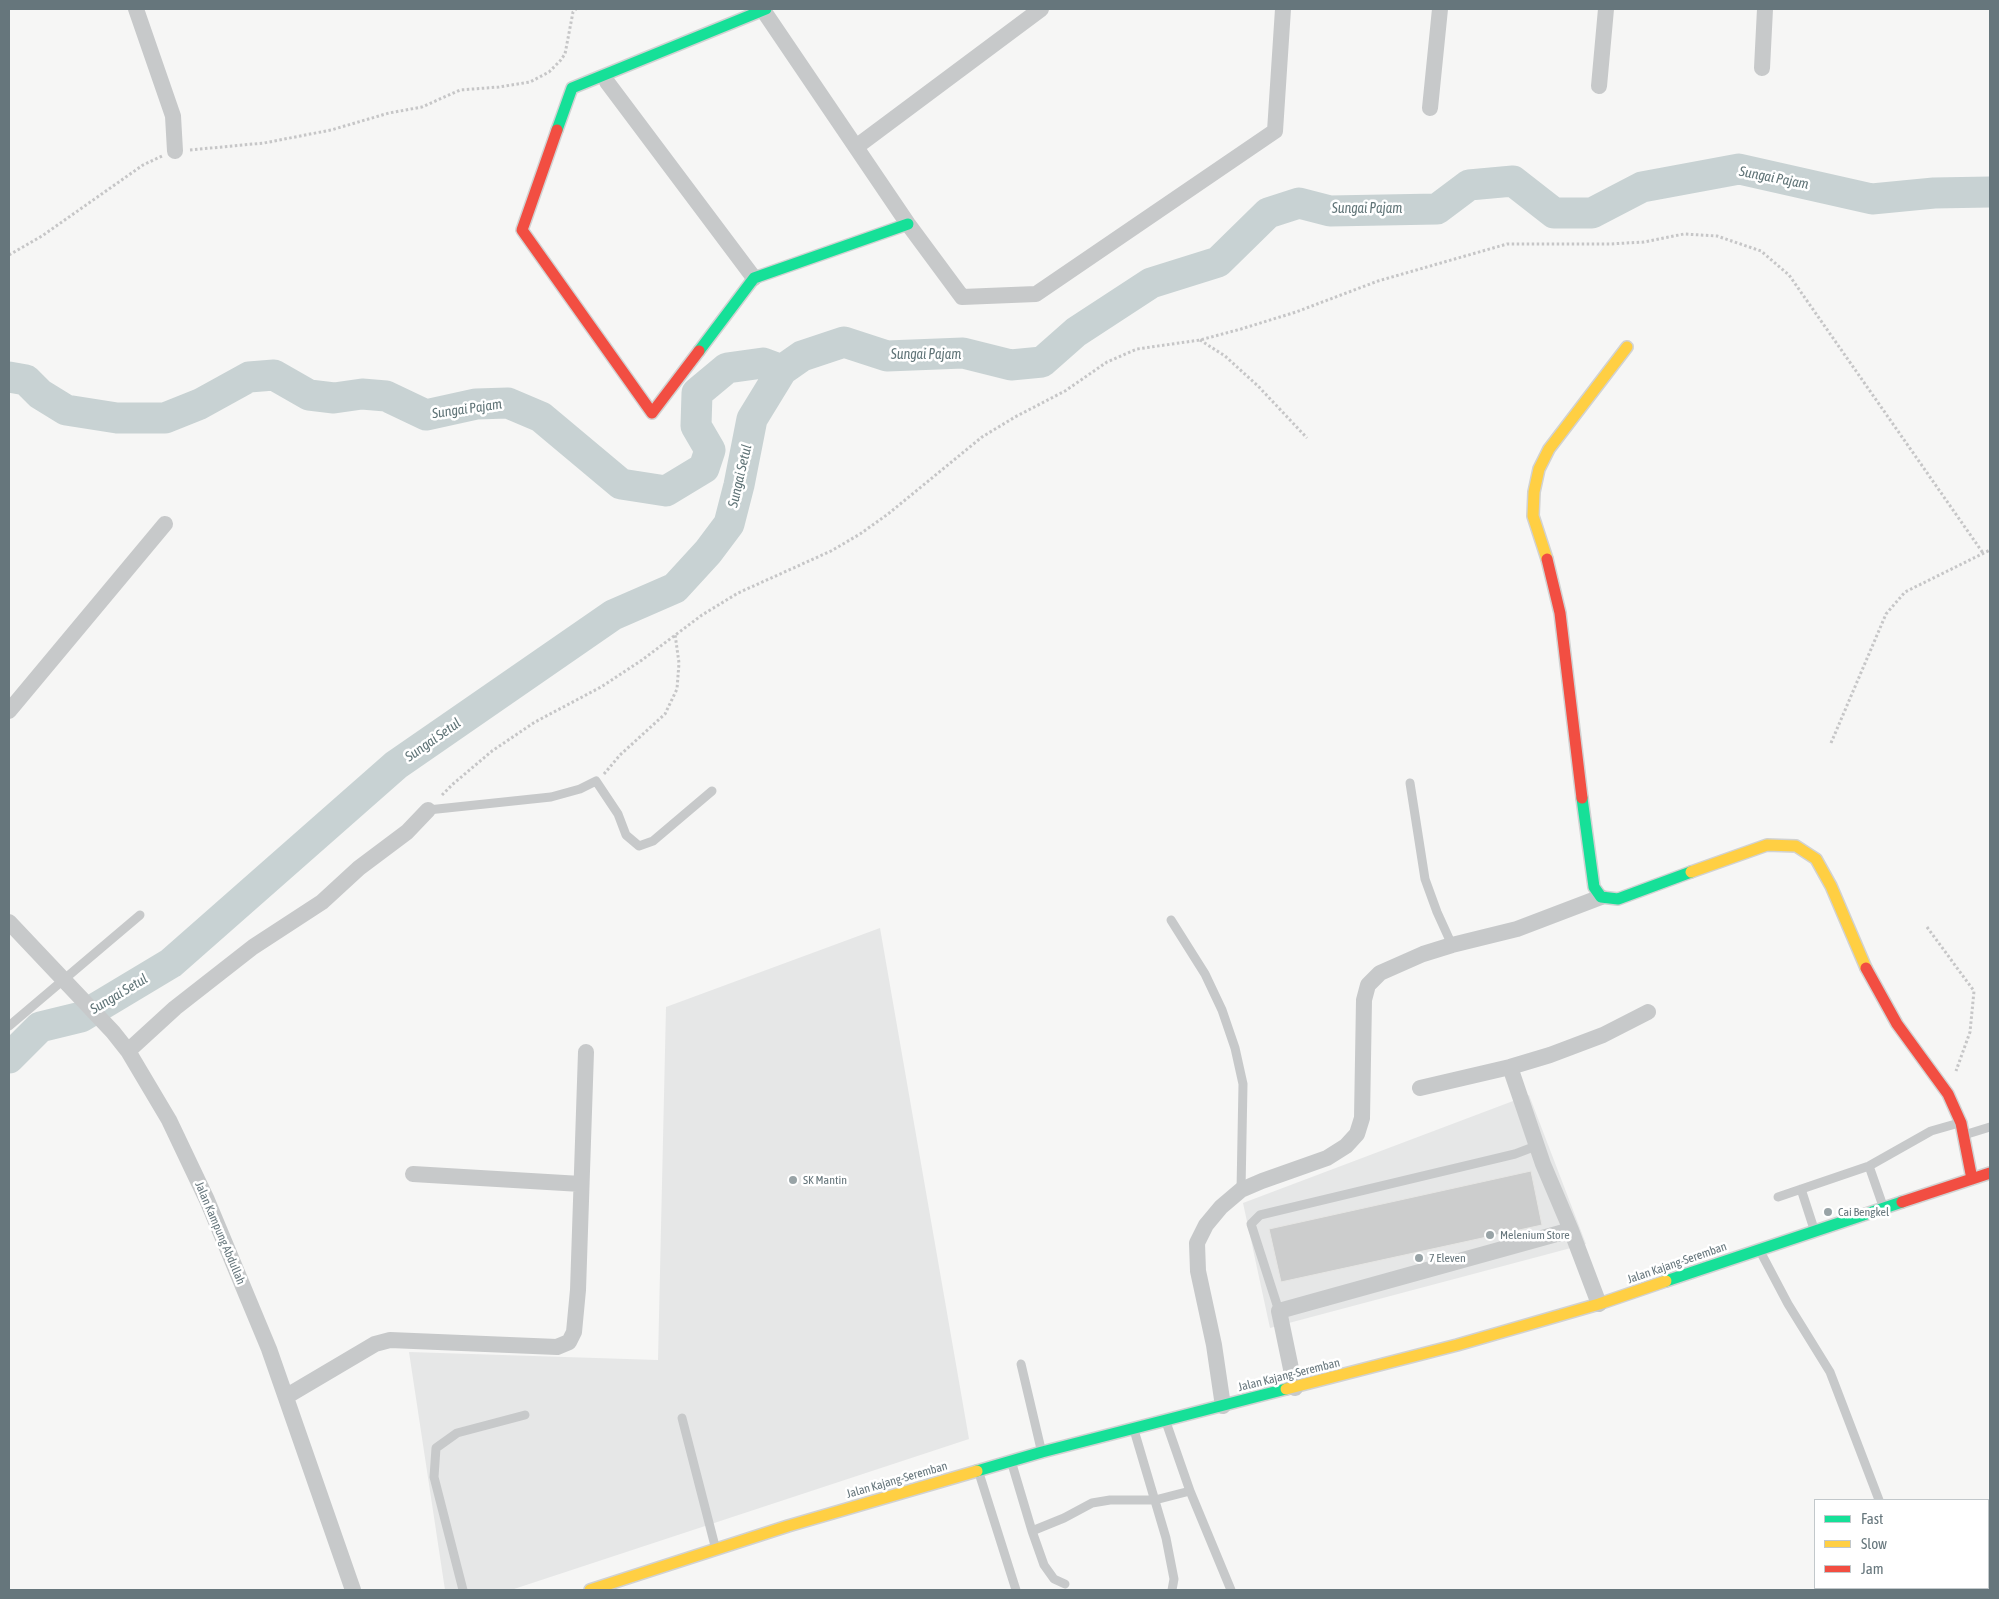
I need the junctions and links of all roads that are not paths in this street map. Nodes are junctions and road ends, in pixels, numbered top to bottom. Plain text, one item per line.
1 (765, 9) edge
2 (1041, 9) edge
3 (1283, 9) edge
4 (1440, 9) edge
5 (1606, 9) edge
6 (1765, 9) edge
7 (139, 10) edge
8 (1762, 68) dead end
9 (607, 82) dead end
10 (1599, 86) dead end
11 (1430, 108) dead end
12 (856, 147) junction
13 (175, 151) road end
14 (908, 224) junction
15 (754, 278) junction
16 (1627, 347) dead end
17 (165, 524) dead end
18 (9, 711) edge
19 (1410, 783) dead end
20 (712, 791) dead end
21 (428, 810) joint
22 (1601, 897) junction
23 (140, 915) dead end
24 (1171, 920) dead end
25 (9, 922) edge
26 (1452, 944) junction
27 (64, 979) junction
28 (1648, 1012) dead end
29 (9, 1026) edge
30 (128, 1051) junction
31 (586, 1052) dead end
32 (1510, 1067) junction
33 (1420, 1088) dead end
34 (1961, 1123) junction
35 (1990, 1127) edge
36 (1964, 1135) junction
37 (1536, 1146) junction
38 (1870, 1166) junction
39 (1990, 1173) edge
40 (414, 1174) dead end
41 (1972, 1179) junction
42 (581, 1184) junction
43 (1241, 1190) junction
44 (1800, 1190) junction
45 (1778, 1197) dead end
46 (1884, 1208) junction
47 (1570, 1230) junction
48 (1814, 1230) junction
49 (1759, 1249) junction
50 (1599, 1304) junction
51 (1279, 1311) junction
52 (1021, 1364) dead end
53 (1295, 1388) junction
54 (287, 1396) junction
55 (1223, 1406) junction
56 (525, 1415) dead end
57 (682, 1418) dead end
58 (1165, 1420) junction
59 (1134, 1427) junction
60 (1042, 1452) junction
61 (1011, 1461) junction
62 (978, 1470) junction
63 (1190, 1491) junction
64 (1879, 1499) edge
65 (1155, 1500) junction
66 (1032, 1531) junction
67 (716, 1549) junction
68 (1065, 1584) dead end
69 (353, 1590) edge
70 (463, 1590) edge
71 (590, 1590) edge
72 (1016, 1590) edge
73 (1172, 1590) edge
74 (1230, 1590) edge

1 - 12 street
1 - 15 street
2 - 12 street
3 - 14 street
4 - 11 street
5 - 10 street
6 - 8 street
7 - 13 street
9 - 15 street
12 - 14 street
14 - 15 street
16 - 22 street
17 - 18 street
19 - 26 lane
20 - 21 lane
21 - 30 street
22 - 26 street
22 - 34 street
23 - 27 lane
24 - 43 lane
25 - 27 street, Jalan Kampung Abdullah
26 - 43 street
27 - 29 lane
27 - 30 street, Jalan Kampung Abdullah
28 - 32 street
30 - 54 street, Jalan Kampung Abdullah
31 - 42 street
32 - 33 street
32 - 37 street
34 - 36 street
34 - 38 lane
35 - 36 lane
36 - 41 street
37 - 47 street
37 - 51 lane
38 - 44 lane
38 - 46 lane
39 - 41 street, Jalan Kajang-Seremban
40 - 42 street
41 - 46 street, Jalan Kajang-Seremban
42 - 54 street
43 - 55 street
44 - 45 lane
44 - 48 lane
46 - 48 street, Jalan Kajang-Seremban
47 - 50 street
47 - 51 street
48 - 49 street, Jalan Kajang-Seremban
49 - 50 street, Jalan Kajang-Seremban
49 - 64 lane
50 - 53 street, Jalan Kajang-Seremban
51 - 53 street
52 - 60 lane
53 - 55 street, Jalan Kajang-Seremban
54 - 69 street, Jalan Kampung Abdullah
55 - 58 street, Jalan Kajang-Seremban
56 - 70 lane
57 - 67 lane
58 - 59 street, Jalan Kajang-Seremban
58 - 63 lane
59 - 60 street, Jalan Kajang-Seremban
59 - 65 lane
60 - 61 street, Jalan Kajang-Seremban
61 - 62 street, Jalan Kajang-Seremban
61 - 66 lane
62 - 67 street, Jalan Kajang-Seremban
62 - 72 lane
63 - 65 lane
63 - 74 lane
65 - 66 lane
65 - 73 lane
66 - 68 lane
67 - 71 street, Jalan Kajang-Seremban

